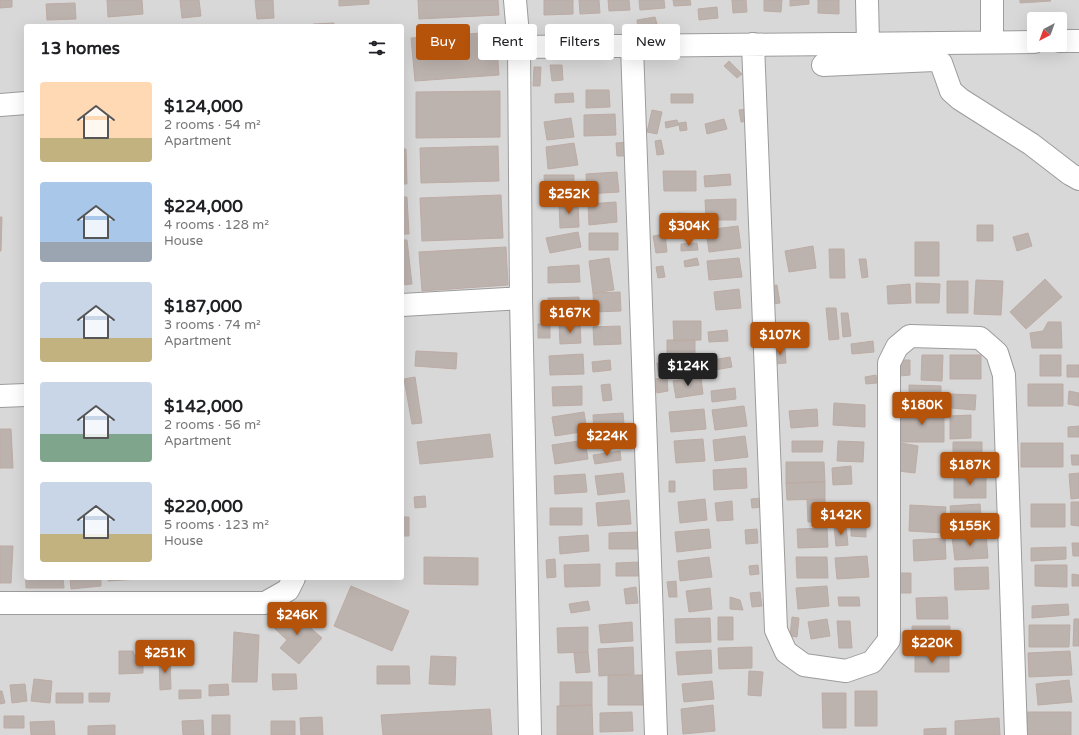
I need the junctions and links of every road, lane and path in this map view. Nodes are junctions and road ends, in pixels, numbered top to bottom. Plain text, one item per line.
1 (515, 0) edge
2 (867, 0) edge
3 (992, 0) edge
4 (517, 24) edge
5 (1067, 41) edge
6 (1079, 41) edge
7 (992, 42) junction
8 (1027, 42) edge
9 (868, 43) junction
10 (753, 44) junction
11 (680, 45) edge
12 (622, 46) edge
13 (537, 47) edge
14 (519, 60) edge
15 (632, 60) edge
16 (823, 65) dead end
17 (24, 103) edge
18 (0, 105) edge
19 (1079, 179) edge
20 (521, 298) junction
21 (404, 305) edge
22 (24, 395) edge
23 (0, 396) edge
24 (293, 580) edge
25 (0, 603) edge
26 (530, 735) edge
27 (656, 735) edge
28 (1016, 735) edge

1 - 4 street
2 - 9 street
3 - 7 street
5 - 6 street
7 - 8 street
7 - 9 street
9 - 10 street
10 - 11 street
10 - 28 street
12 - 13 street
14 - 20 street
15 - 27 street
16 - 19 street
17 - 18 street
20 - 21 street
20 - 26 street
22 - 23 street
24 - 25 street

